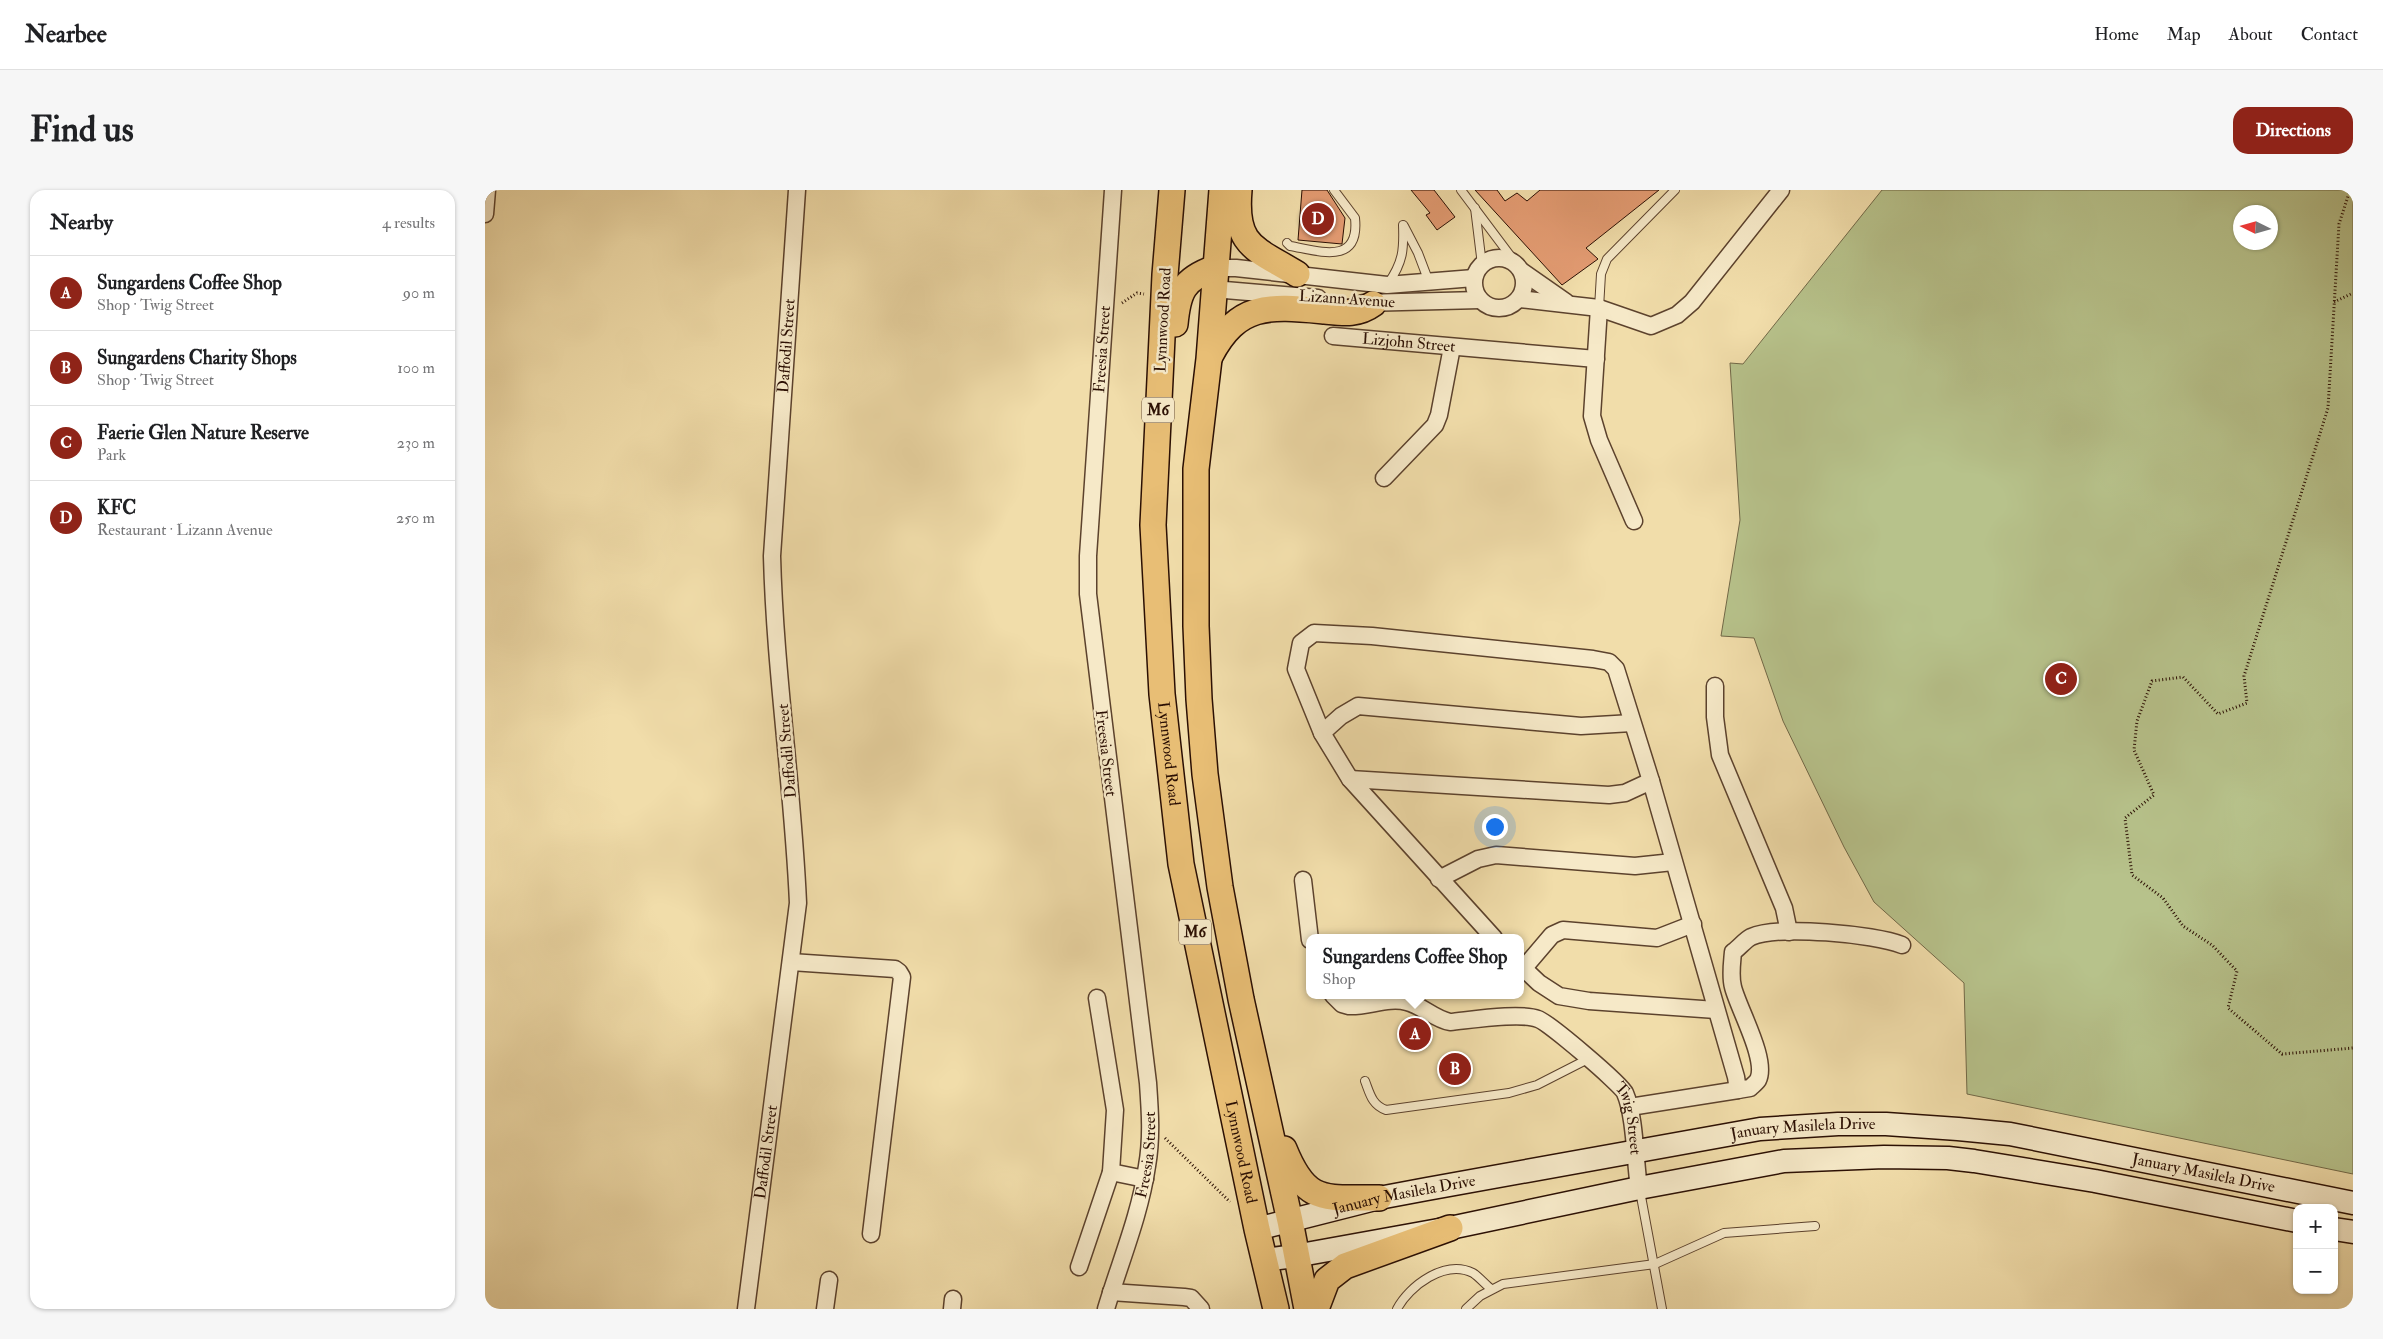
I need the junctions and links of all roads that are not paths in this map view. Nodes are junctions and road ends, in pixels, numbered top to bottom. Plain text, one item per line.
1 (487, 190) edge
2 (797, 190) edge
3 (1113, 190) edge
4 (1172, 190) edge
5 (1222, 190) edge
6 (1239, 190) edge
7 (1334, 190) edge
8 (1461, 190) edge
9 (1675, 190) edge
10 (1781, 190) edge
11 (1475, 206) junction
12 (485, 214) edge
13 (1169, 224) junction
14 (1287, 243) dead end
15 (1521, 269) junction
16 (1478, 271) junction
17 (1297, 274) junction
18 (1214, 279) junction
19 (1429, 282) junction
20 (1186, 284) junction
21 (1380, 294) junction
22 (1520, 298) junction
23 (1480, 300) junction
24 (1568, 303) junction
25 (1599, 308) junction
26 (1333, 336) dead end
27 (1452, 347) junction
28 (1209, 359) junction
29 (1596, 359) junction
30 (1384, 478) dead end
31 (1634, 521) dead end
32 (1160, 631) junction
33 (1715, 686) dead end
34 (1632, 724) junction
35 (1322, 733) junction
36 (1350, 779) junction
37 (1651, 781) junction
38 (1673, 862) junction
39 (1439, 879) junction
40 (1303, 880) dead end
41 (1693, 924) junction
42 (1789, 932) junction
43 (1309, 934) edge
44 (1490, 934) edge
45 (1902, 945) dead end
46 (791, 962) junction
47 (1524, 964) edge
48 (1524, 969) edge
49 (1097, 998) dead end
50 (1337, 999) edge
51 (1716, 1010) junction
52 (1588, 1059) junction
53 (1258, 1076) junction
54 (1365, 1081) dead end
55 (1738, 1090) junction
56 (1630, 1107) junction
57 (1634, 1152) junction
58 (1111, 1172) junction
59 (1145, 1179) junction
60 (1639, 1188) junction
61 (1379, 1198) junction
62 (2353, 1203) edge
63 (2293, 1220) edge
64 (1290, 1221) junction
65 (1815, 1226) dead end
66 (1450, 1228) junction
67 (1257, 1229) junction
68 (2338, 1229) edge
69 (2353, 1232) edge
70 (871, 1234) dead end
71 (1295, 1256) junction
72 (1264, 1260) junction
73 (1655, 1264) junction
74 (1079, 1267) dead end
75 (829, 1280) dead end
76 (1491, 1289) junction
77 (1111, 1292) junction
78 (746, 1309) edge
79 (825, 1309) edge
80 (1106, 1309) edge
81 (1201, 1309) edge
82 (1276, 1309) edge
83 (1307, 1309) edge
84 (1316, 1309) edge
85 (1397, 1309) edge
86 (1466, 1309) edge
87 (1661, 1309) edge

1 - 12 street
2 - 46 street, Daffodil Street
3 - 59 street, Freesia Street
4 - 13 main road, Lynnwood Road / M6
5 - 18 main road, Lynnwood Road / M6
6 - 17 main road
7 - 14 lane
8 - 11 lane
9 - 25 lane
10 - 25 street
11 - 15 lane
11 - 16 lane
13 - 20 main road
13 - 32 main road, Lynnwood Road / M6
15 - 16 street
15 - 22 street
15 - 24 street
16 - 19 street, Lizann Avenue
16 - 23 street
17 - 18 street, Lizann Avenue
17 - 21 street, Lizann Avenue
18 - 20 main road
18 - 21 street, Lizann Avenue
18 - 28 main road, Lynnwood Road / M6
19 - 21 street, Lizann Avenue
19 - 21 lane
20 - 32 main road
21 - 23 street, Lizann Avenue
21 - 28 main road
22 - 23 street
22 - 24 street
24 - 25 street
25 - 29 street
26 - 27 street, Lizjohn Street
27 - 29 street
27 - 30 street, Lizjohn Street
28 - 53 main road, Lynnwood Road / M6
29 - 31 street
32 - 67 main road, Lynnwood Road / M6
33 - 42 street
34 - 35 street
34 - 35 street
34 - 37 street
35 - 36 street
36 - 37 street
36 - 39 street
37 - 38 street
38 - 39 street
38 - 41 street
39 - 44 street
40 - 43 street
41 - 47 street
41 - 51 street
42 - 45 street
42 - 55 street
46 - 70 street
46 - 78 street, Daffodil Street
48 - 51 street
49 - 58 street
50 - 52 street, Twig Street
51 - 55 street
52 - 54 lane
52 - 56 street, Twig Street
53 - 61 main road
53 - 64 main road, Lynnwood Road / M6
55 - 56 street
56 - 57 street, Twig Street
57 - 60 street, Twig Street
57 - 61 main road, January Masilela Drive
57 - 62 main road, January Masilela Drive
58 - 59 street
58 - 74 street
59 - 77 street, Freesia Street
60 - 63 main road, January Masilela Drive
60 - 66 main road, January Masilela Drive
60 - 73 lane, Twig Street
61 - 64 main road, January Masilela Drive
64 - 67 main road, January Masilela Drive
64 - 71 main road, Lynnwood Road / M6
65 - 73 lane
66 - 71 main road, January Masilela Drive
66 - 84 main road
67 - 72 main road, Lynnwood Road / M6
68 - 69 main road
71 - 72 main road, January Masilela Drive
71 - 83 main road, Lynnwood Road / M6
72 - 82 main road, Lynnwood Road / M6
73 - 76 lane
73 - 87 lane, Twig Street
75 - 79 street
76 - 85 lane
76 - 86 lane
77 - 80 street, Freesia Street
77 - 81 street

